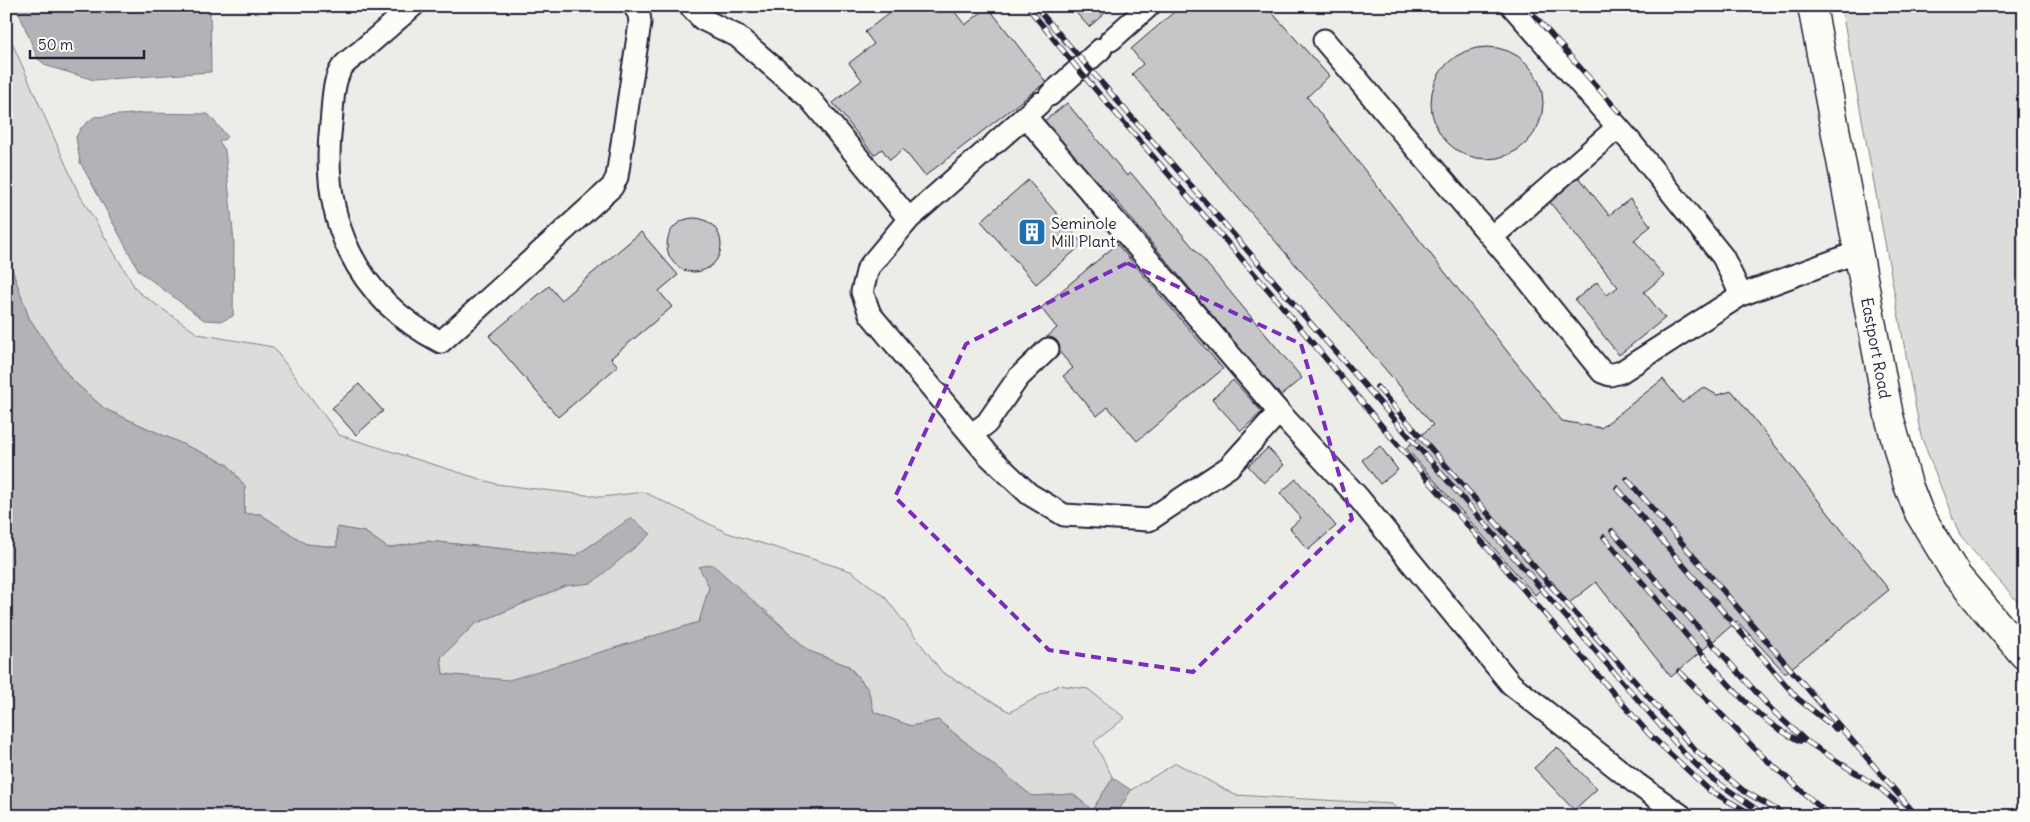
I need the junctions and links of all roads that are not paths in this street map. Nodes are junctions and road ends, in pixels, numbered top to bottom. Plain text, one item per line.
1 (413, 6) edge
2 (634, 6) edge
3 (690, 6) edge
4 (1149, 6) edge
5 (1512, 6) edge
6 (1812, 6) edge
7 (1324, 40) dead end
8 (1038, 105) junction
9 (1618, 127) junction
10 (909, 219) junction
11 (1492, 237) junction
12 (1858, 252) junction
13 (1740, 295) junction
14 (1048, 349) dead end
15 (1279, 412) junction
16 (971, 435) junction
17 (2024, 655) edge
18 (1682, 816) edge

1 - 2 lane
3 - 10 lane
4 - 8 lane
5 - 9 lane
6 - 12 main road, Eastport Road
7 - 11 lane
8 - 10 lane
8 - 15 lane
9 - 11 lane
9 - 13 lane
10 - 16 lane
11 - 13 lane
12 - 13 lane
12 - 17 main road, Eastport Road
14 - 16 lane
15 - 16 lane
15 - 18 lane

